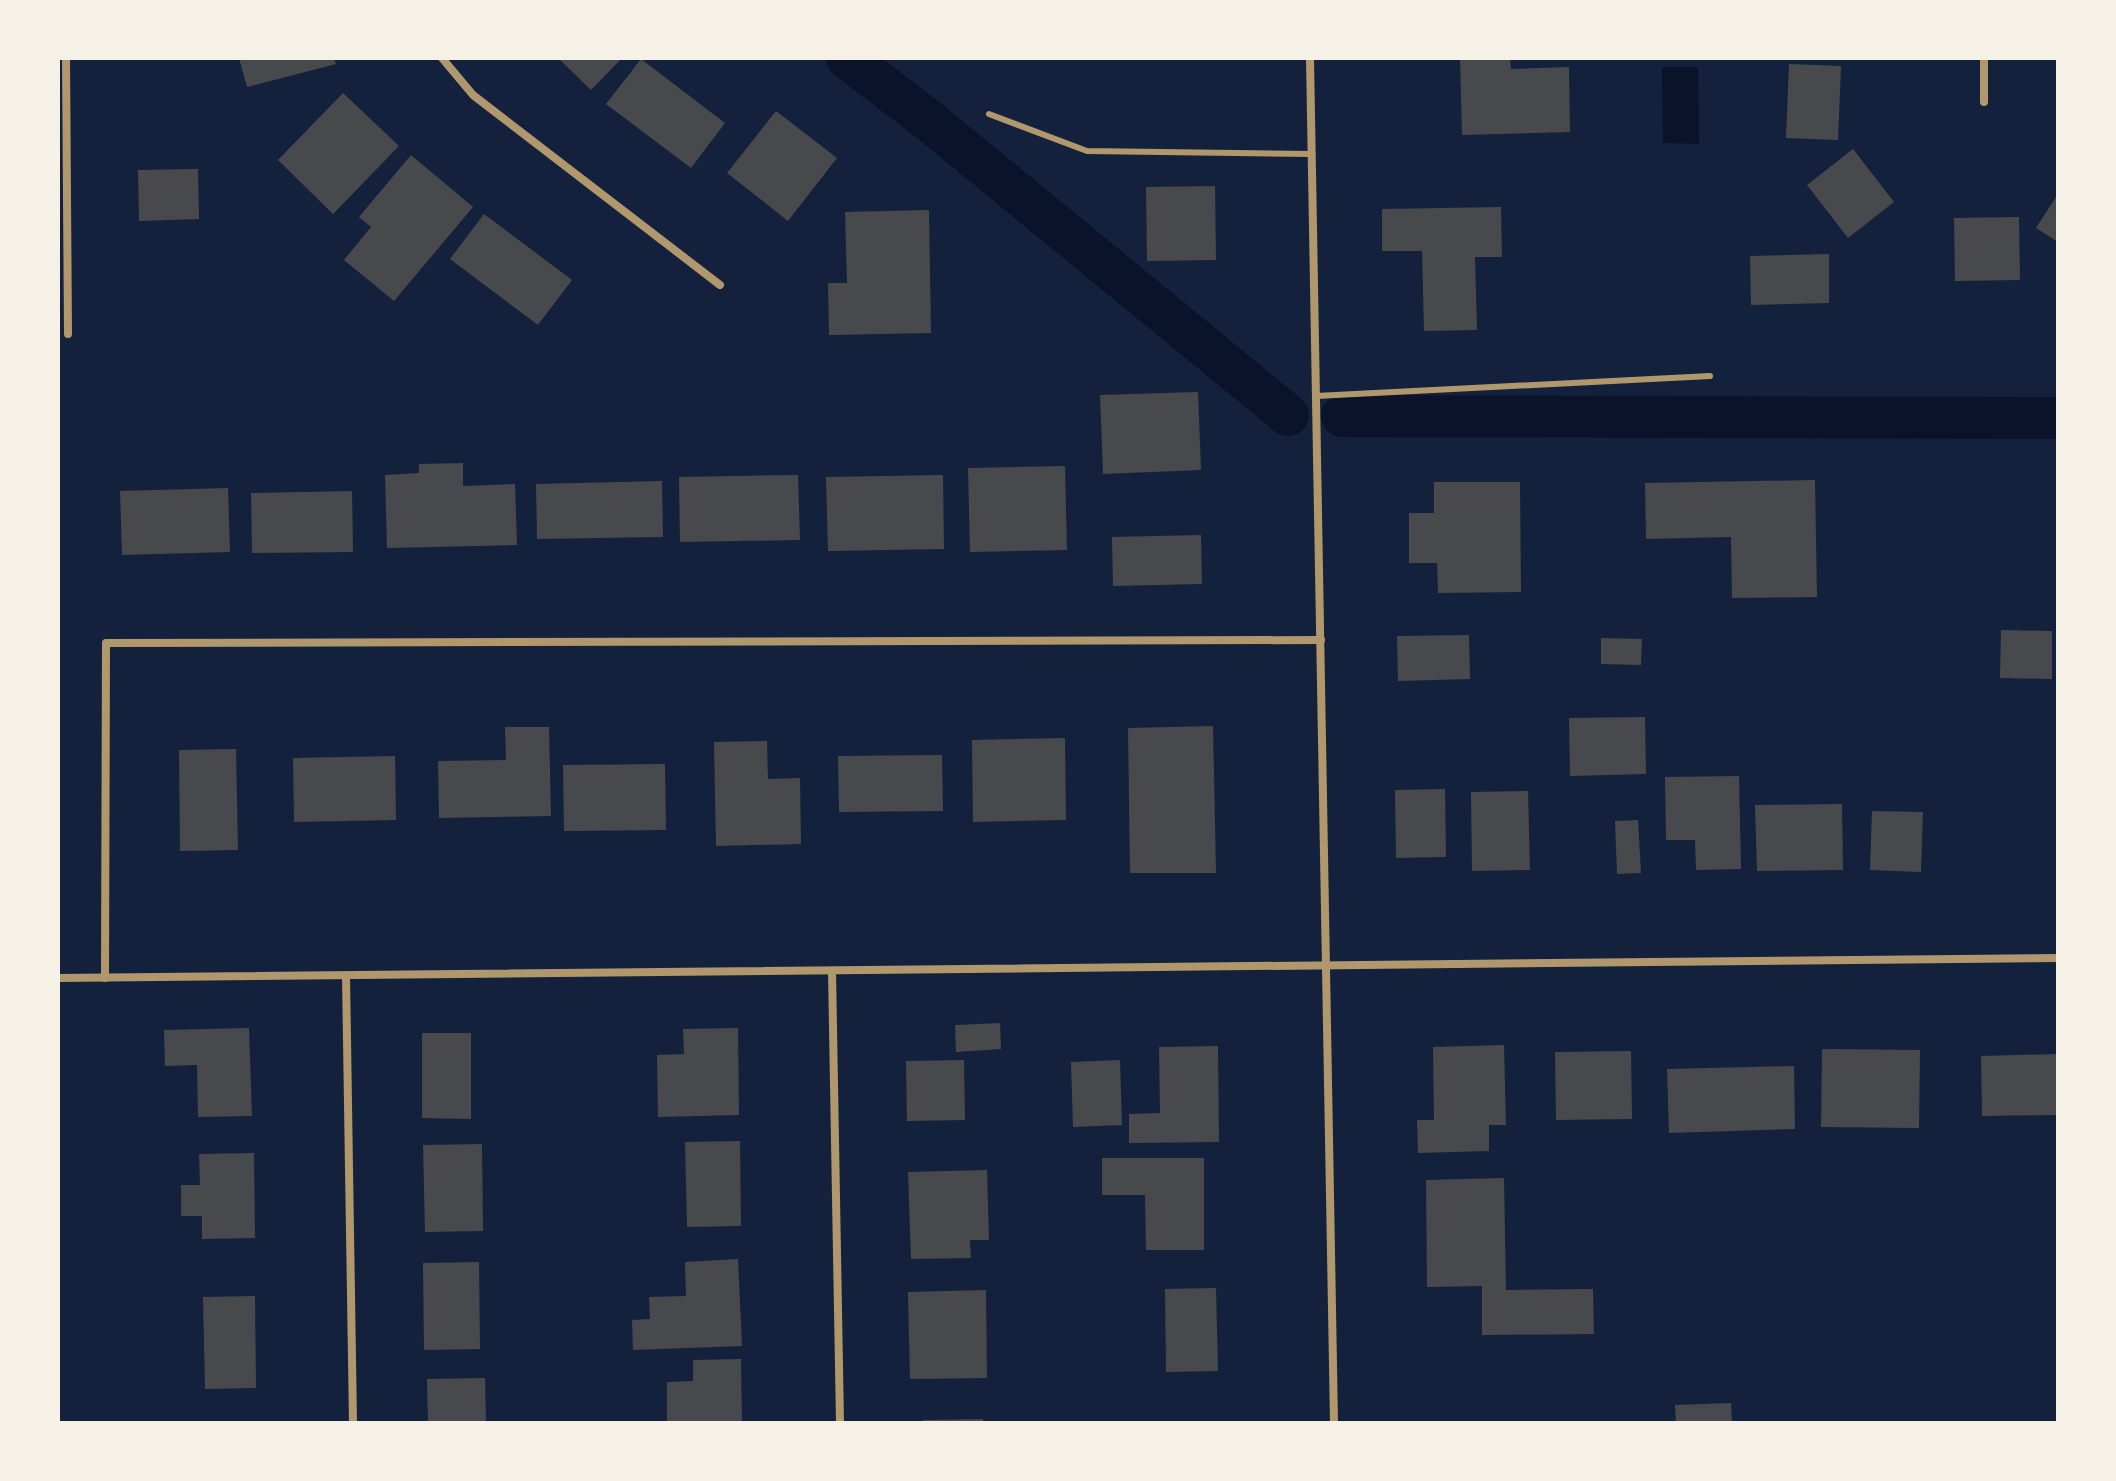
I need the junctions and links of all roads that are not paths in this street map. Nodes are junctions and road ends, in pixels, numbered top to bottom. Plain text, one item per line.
1 (66, 58) edge
2 (442, 58) edge
3 (1310, 58) edge
4 (1984, 58) edge
5 (1984, 102) dead end
6 (989, 114) dead end
7 (1311, 154) junction
8 (720, 285) dead end
9 (68, 334) dead end
10 (1710, 376) dead end
11 (1316, 396) junction
12 (1321, 640) junction
13 (2058, 958) edge
14 (1326, 966) junction
15 (832, 971) junction
16 (346, 976) junction
17 (58, 978) edge
18 (105, 978) junction
19 (353, 1423) edge
20 (840, 1423) edge
21 (1334, 1423) edge

1 - 9 street
2 - 8 street
3 - 7 street
4 - 5 street
6 - 7 lane
7 - 11 street
10 - 11 lane
11 - 12 street
12 - 14 street
12 - 18 street
13 - 14 street
14 - 15 street
14 - 21 street
15 - 16 street
15 - 20 street
16 - 18 street
16 - 19 street
17 - 18 street

